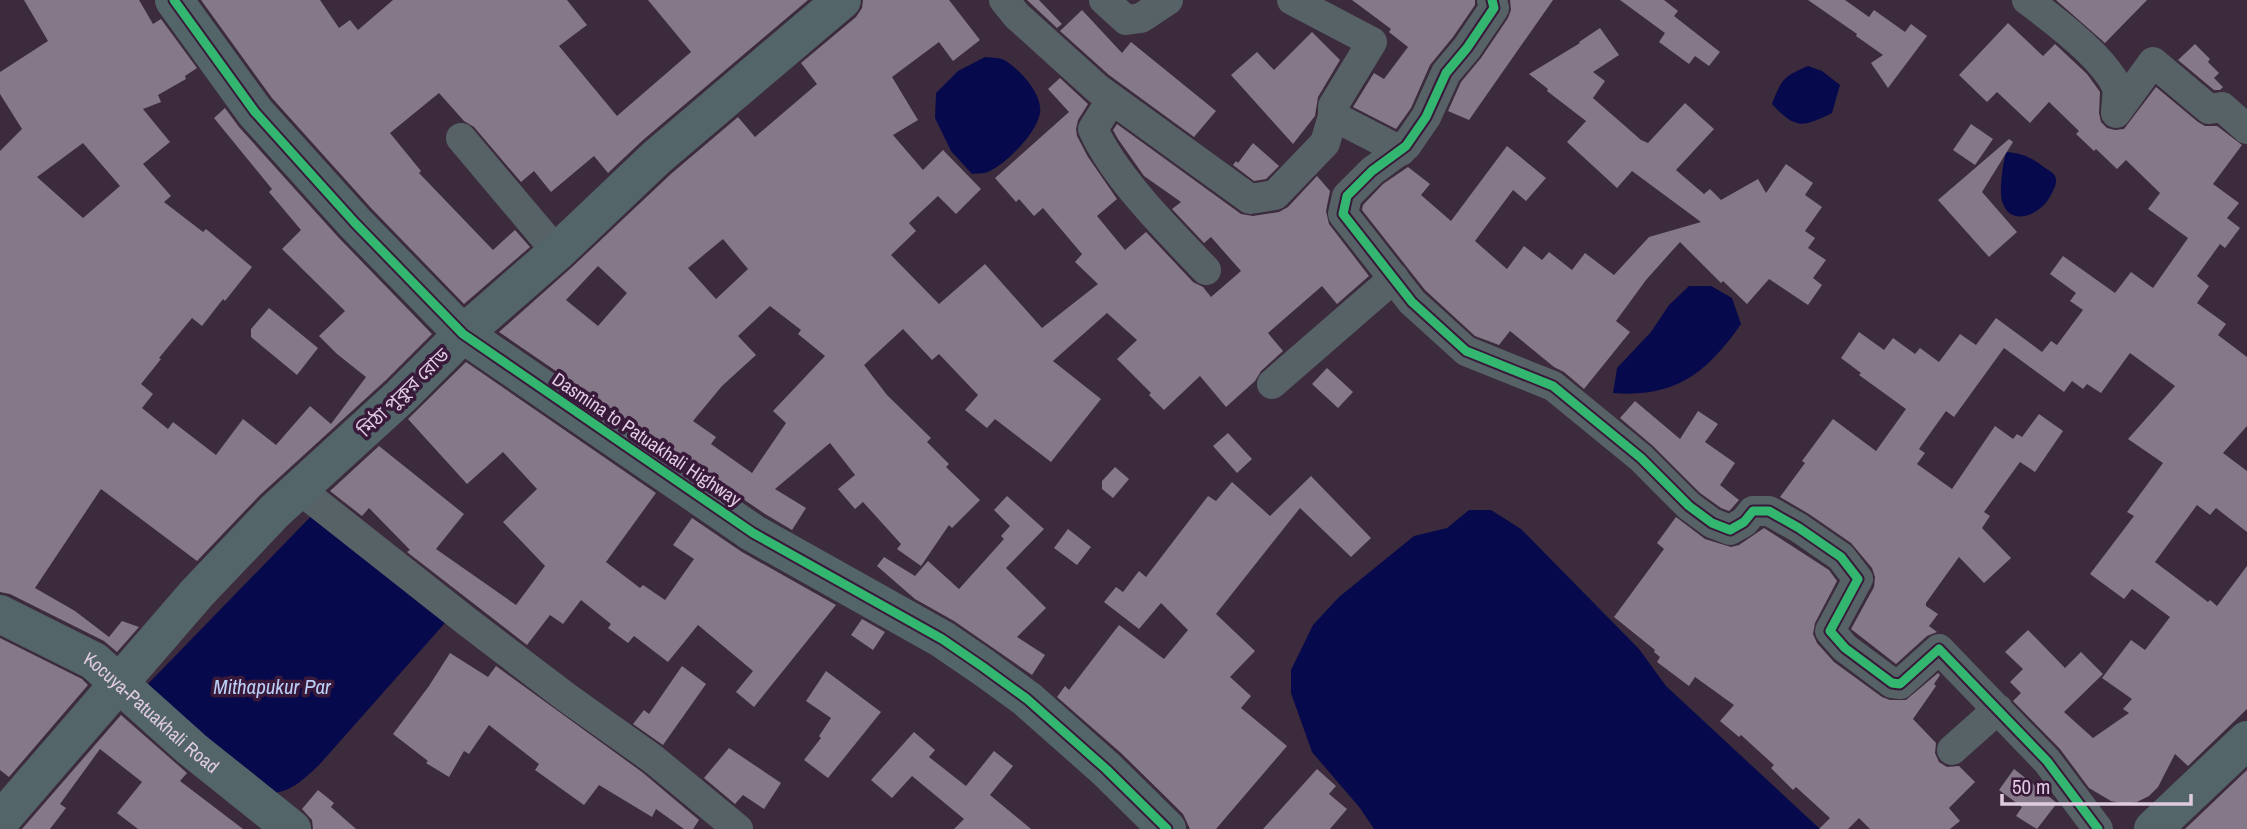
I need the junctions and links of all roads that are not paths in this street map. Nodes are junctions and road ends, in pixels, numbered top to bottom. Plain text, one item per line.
1 (174, 0) edge
2 (842, 0) edge
3 (1004, 0) edge
4 (1104, 0) edge
5 (1168, 0) edge
6 (1292, 0) edge
7 (1492, 0) edge
8 (2027, 0) edge
9 (1112, 99) junction
10 (1333, 116) junction
11 (2247, 129) edge
12 (461, 138) dead end
13 (1401, 151) junction
14 (557, 252) junction
15 (1206, 270) dead end
16 (1394, 278) junction
17 (463, 334) junction
18 (1272, 384) dead end
19 (299, 489) junction
20 (0, 614) edge
21 (118, 684) junction
22 (1998, 709) junction
23 (2244, 747) edge
24 (1952, 750) dead end
25 (0, 821) edge
26 (292, 829) edge
27 (738, 829) edge
28 (1167, 829) edge
29 (2098, 829) edge
30 (2153, 829) edge

1 - 17 street, Dasmina to Patuakhali Highway
2 - 14 street, মিঠা পুকুর রোড
3 - 9 street
4 - 5 street
6 - 10 street
7 - 13 street
8 - 11 street
9 - 10 street
9 - 15 street
10 - 13 street
12 - 14 street
13 - 16 street
14 - 17 street, মিঠা পুকুর রোড
16 - 18 street
16 - 22 street
17 - 19 street, মিঠা পুকুর রোড
17 - 28 street, Dasmina to Patuakhali Highway
19 - 21 street, মিঠা পুকুর রোড
19 - 27 street
20 - 21 street, Kocuya-Patuakhali Road
21 - 25 street, মিঠা পুকুর রোড
21 - 26 street, Kocuya-Patuakhali Road
22 - 24 street
22 - 29 street
23 - 30 street

